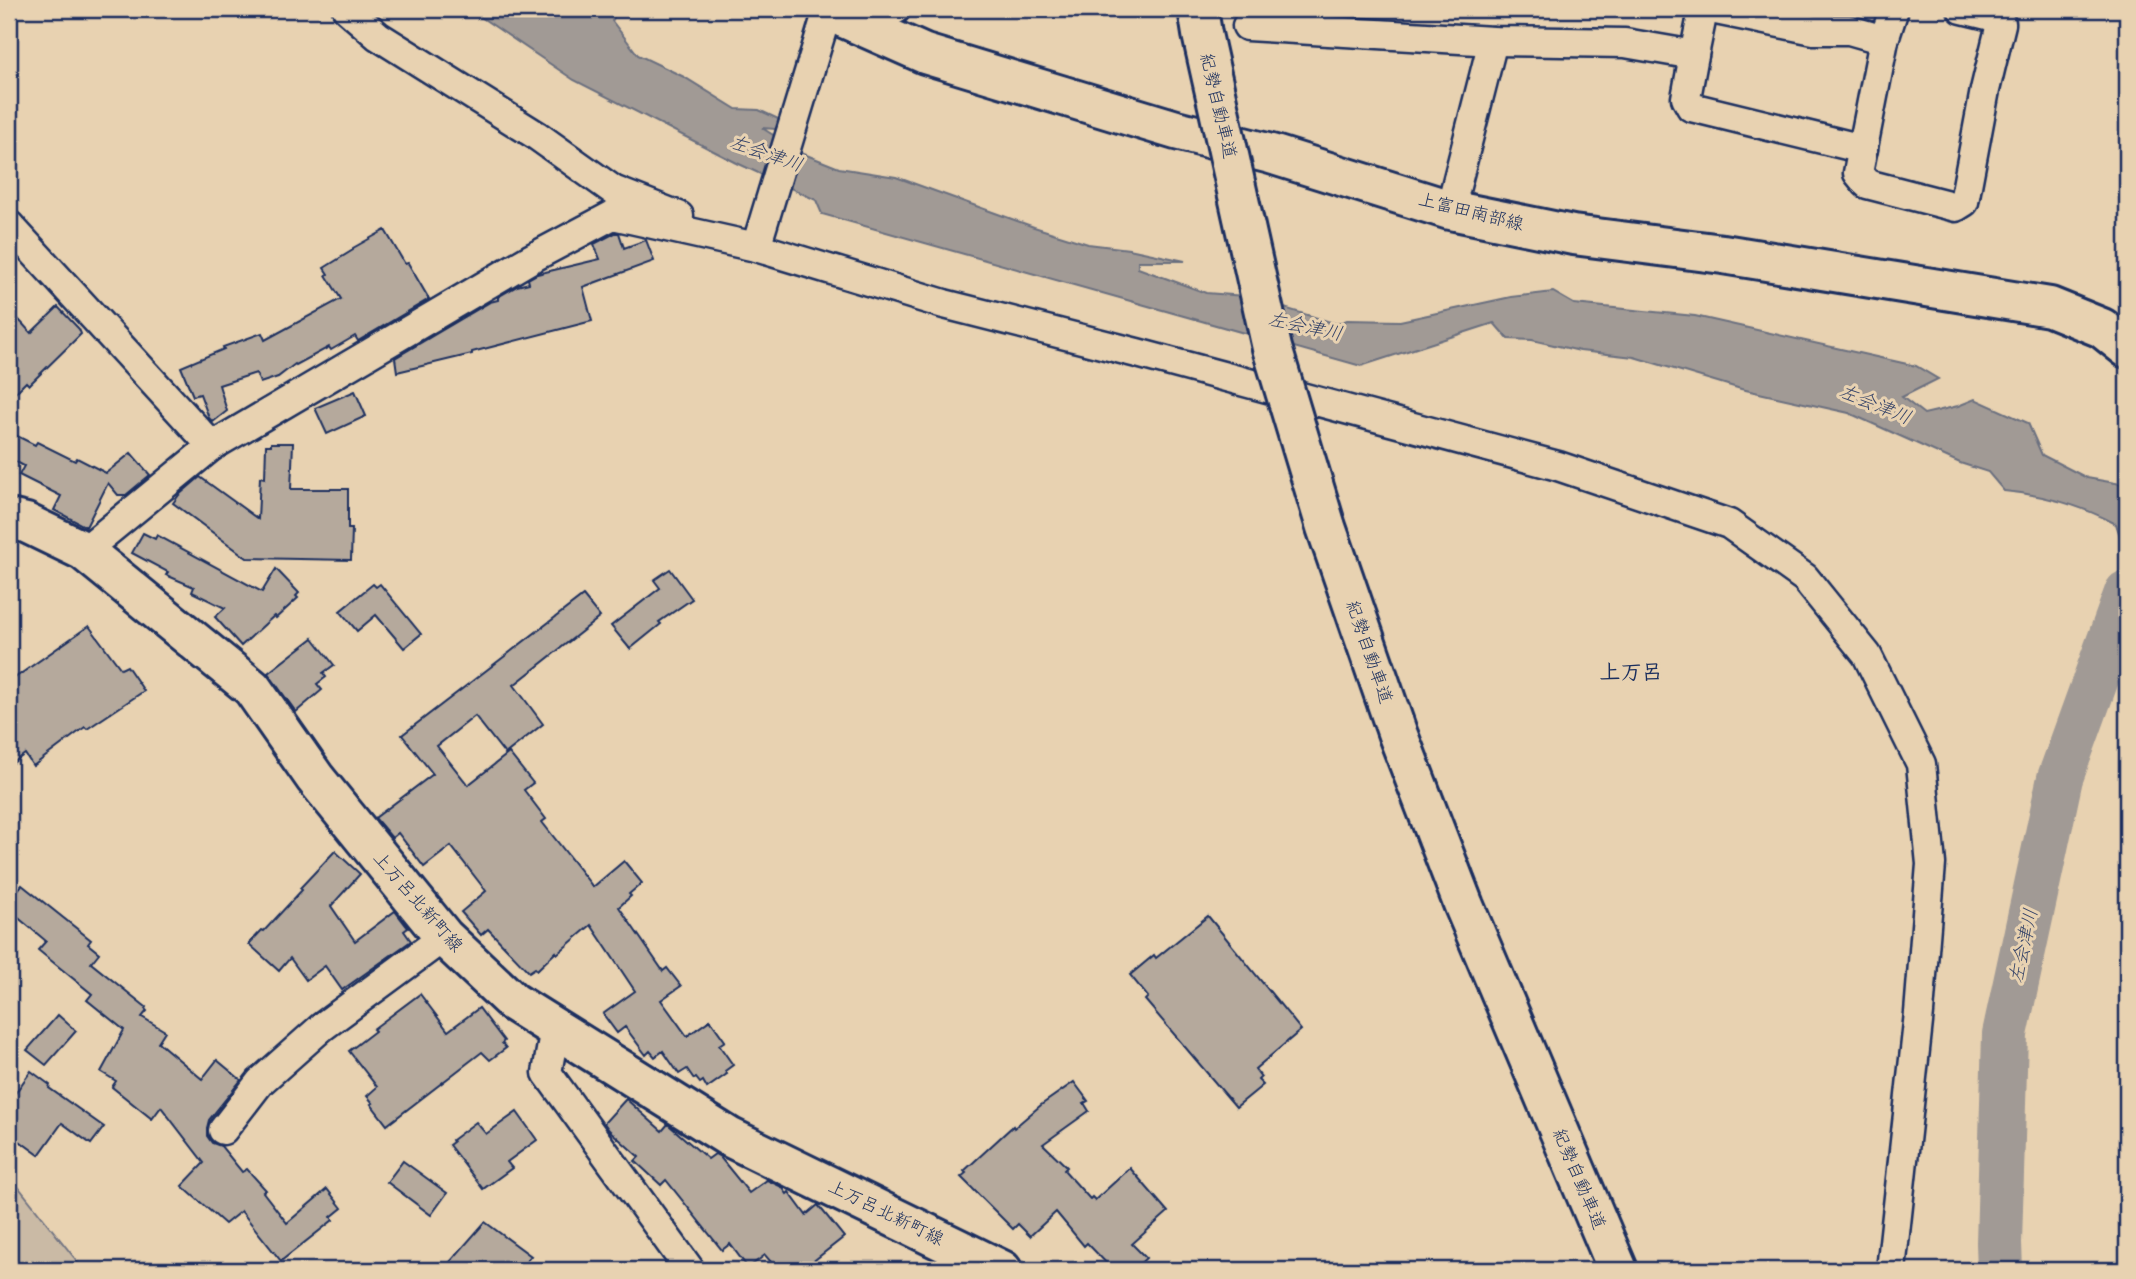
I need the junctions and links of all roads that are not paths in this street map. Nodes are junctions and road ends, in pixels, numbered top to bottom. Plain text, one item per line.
1 (347, 9) edge
2 (896, 9) edge
3 (1198, 9) edge
4 (1710, 9) edge
5 (1894, 9) edge
6 (1962, 9) edge
7 (831, 20) edge
8 (1247, 26) dead end
9 (1884, 40) junction
10 (1493, 41) junction
11 (1694, 55) junction
12 (1863, 149) junction
13 (1450, 210) junction
14 (9, 225) edge
15 (760, 235) junction
16 (2127, 348) edge
17 (212, 446) junction
18 (9, 519) edge
19 (85, 551) junction
20 (444, 937) junction
21 (555, 1028) junction
22 (223, 1130) dead end
23 (690, 1270) edge
24 (1002, 1270) edge
25 (1618, 1270) edge
26 (1891, 1270) edge

1 - 15 street
2 - 7 street
3 - 25 main road, 紀勢自動車道, bridge
4 - 9 street
4 - 11 street
5 - 9 street
6 - 12 street
7 - 13 main road, 上富田南部線
7 - 15 street
8 - 10 street
9 - 12 street
10 - 11 street
10 - 13 street
11 - 12 street
13 - 16 main road, 上富田南部線
14 - 17 street
15 - 17 street
15 - 26 street
17 - 19 street
18 - 19 main road, 上万呂北新町線
19 - 20 main road, 上万呂北新町線
20 - 21 main road, 上万呂北新町線
20 - 22 street
21 - 23 street
21 - 24 main road, 上万呂北新町線

